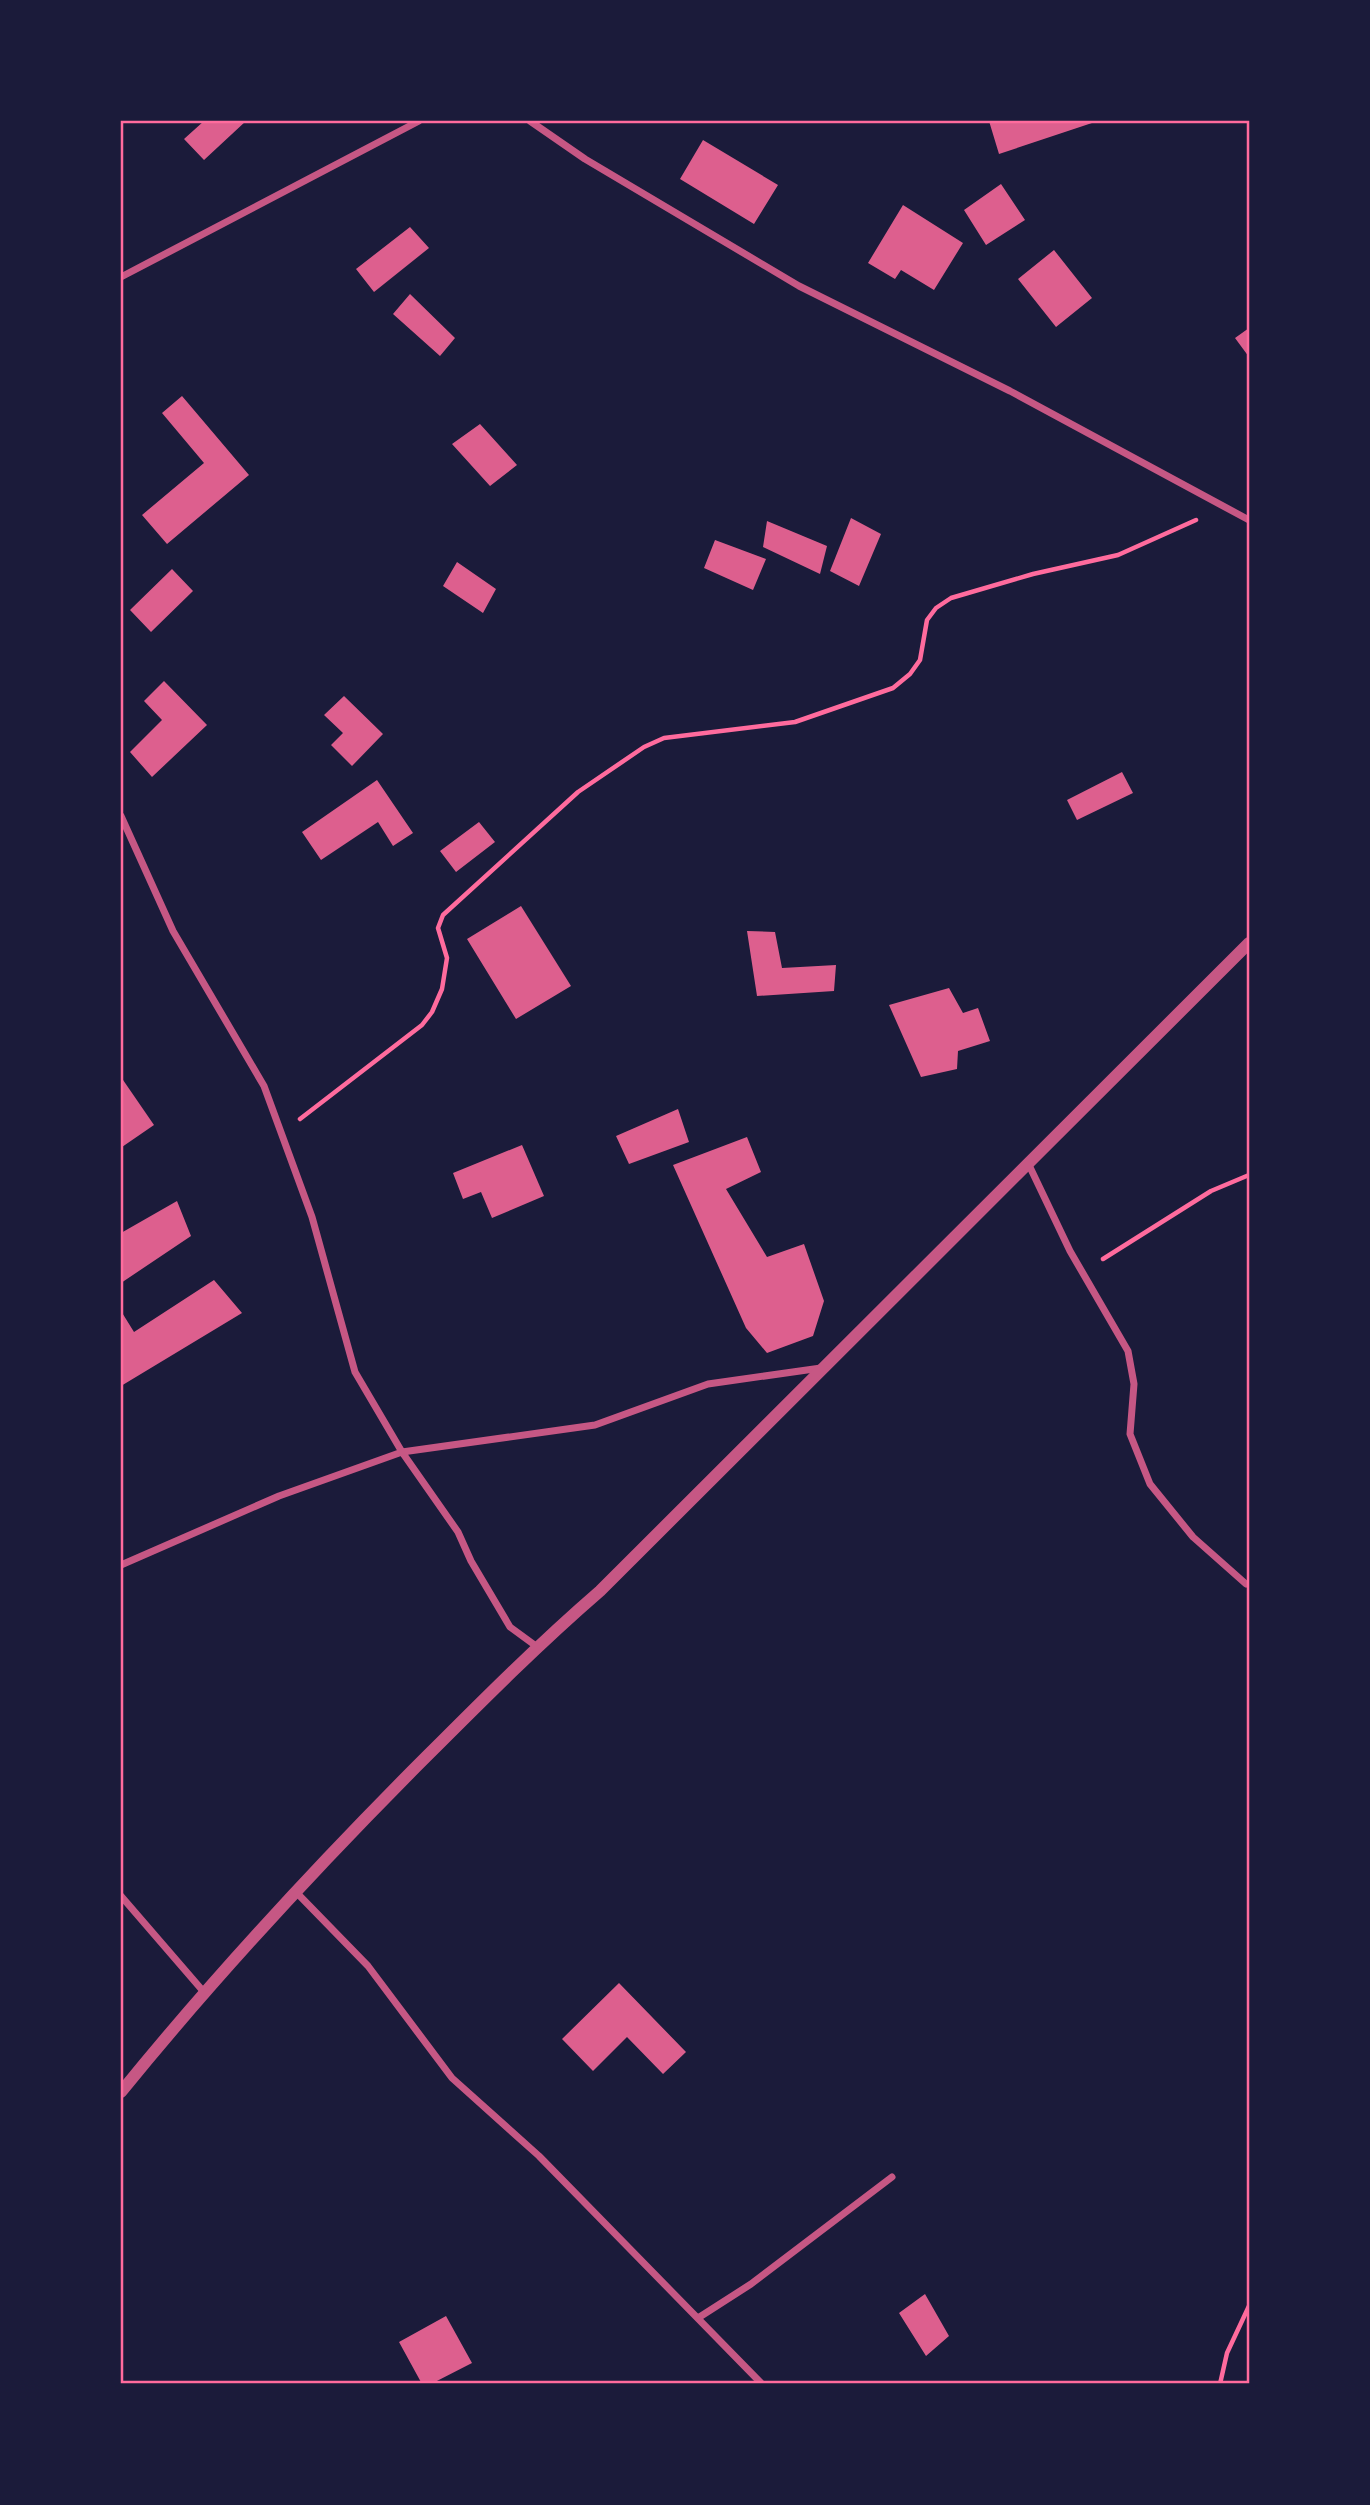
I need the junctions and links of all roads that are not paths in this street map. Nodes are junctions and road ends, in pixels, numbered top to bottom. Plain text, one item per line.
1 (419, 121) edge
2 (530, 121) edge
3 (121, 277) edge
4 (1249, 520) edge
5 (121, 816) edge
6 (1249, 943) edge
7 (1028, 1162) junction
8 (821, 1368) junction
9 (402, 1452) junction
10 (121, 1565) edge
11 (1246, 1584) dead end
12 (536, 1646) junction
13 (294, 1891) junction
14 (121, 1896) edge
15 (203, 1991) junction
16 (121, 2092) edge
17 (892, 2177) dead end
18 (698, 2318) junction
19 (762, 2384) edge

1 - 3 street
2 - 4 street
5 - 9 street
6 - 7 street
7 - 8 street
7 - 11 street
8 - 9 street
8 - 12 street
9 - 10 street
9 - 12 street
12 - 13 street
13 - 15 street
13 - 18 street
14 - 15 street
15 - 16 street
17 - 18 street
18 - 19 street

